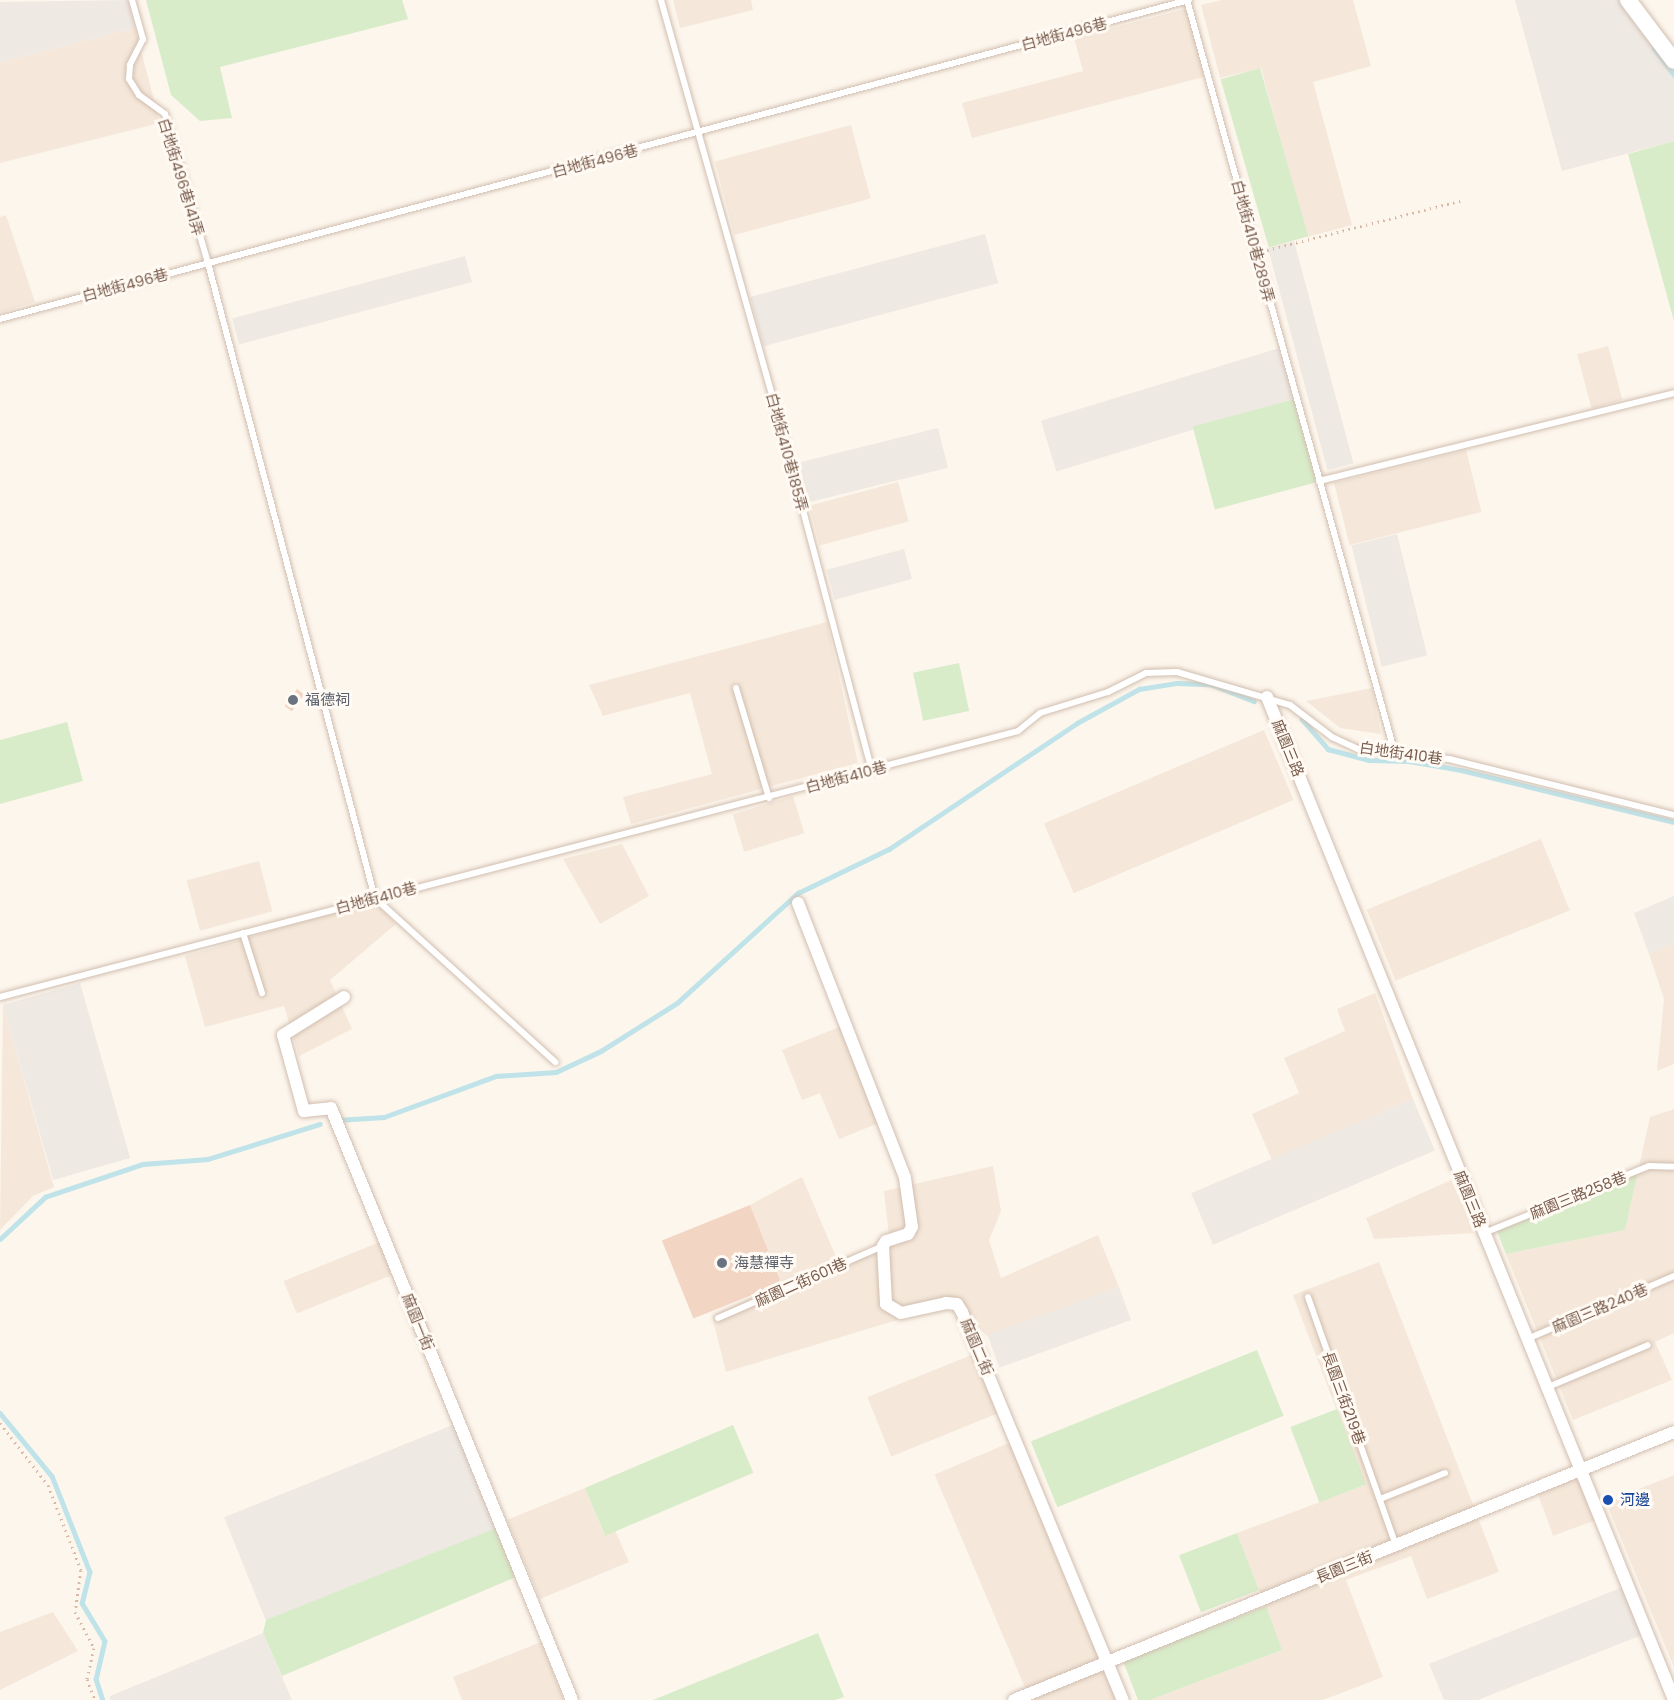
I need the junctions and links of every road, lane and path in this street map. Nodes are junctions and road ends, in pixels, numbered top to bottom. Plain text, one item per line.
1 (132, 0) edge
2 (661, 0) edge
3 (1188, 0) edge
4 (1628, 0) edge
5 (1674, 61) edge
6 (697, 134) junction
7 (1463, 200) dead end
8 (1257, 252) junction
9 (208, 263) junction
10 (0, 320) edge
11 (1674, 393) edge
12 (1319, 481) junction
13 (736, 688) dead end
14 (1268, 697) junction
15 (1394, 750) junction
16 (872, 771) junction
17 (769, 798) junction
18 (1674, 815) edge
19 (375, 898) junction
20 (798, 903) dead end
21 (243, 933) junction
22 (262, 993) dead end
23 (0, 997) edge
24 (344, 997) dead end
25 (555, 1062) dead end
26 (1674, 1167) edge
27 (1484, 1233) junction
28 (883, 1246) junction
29 (1674, 1276) edge
30 (1308, 1297) dead end
31 (718, 1318) dead end
32 (1527, 1339) junction
33 (1648, 1345) dead end
34 (1547, 1388) junction
35 (0, 1423) edge
36 (1674, 1432) edge
37 (1582, 1472) junction
38 (1445, 1473) dead end
39 (1380, 1499) junction
40 (1397, 1546) junction
41 (1108, 1662) junction
42 (95, 1700) edge
43 (572, 1700) edge
44 (1014, 1700) edge
45 (1123, 1700) edge
46 (1674, 1700) edge

1 - 9 lane, 白地街496巷141弄
2 - 6 lane, 白地街410巷185弄
3 - 6 lane, 白地街496巷
3 - 8 lane, 白地街410巷289弄
4 - 5 street
6 - 9 lane, 白地街496巷
6 - 16 lane, 白地街410巷185弄
7 - 8 path
8 - 12 lane, 白地街410巷289弄
9 - 10 lane, 白地街496巷
9 - 19 lane
11 - 12 lane
12 - 15 lane, 白地街410巷289弄
13 - 17 lane
14 - 15 lane, 白地街410巷
14 - 16 lane, 白地街410巷
14 - 27 street, 麻園三路
15 - 18 lane, 白地街410巷
16 - 17 lane, 白地街410巷
17 - 19 lane, 白地街410巷
19 - 21 lane, 白地街410巷
19 - 25 lane
20 - 28 street
21 - 22 lane
21 - 23 lane, 白地街410巷
24 - 43 street, 麻園一街
26 - 27 lane, 麻園三路258巷
27 - 32 street, 麻園三路
28 - 31 lane, 麻園二街601巷
28 - 41 street, 麻園二街
29 - 32 lane, 麻園三路240巷
30 - 39 lane, 長園三街219巷
32 - 34 street, 麻園三路
33 - 34 lane
34 - 37 street, 麻園三路
35 - 42 path
36 - 37 street, 長園三街
37 - 40 street, 長園三街
37 - 46 street, 麻園三路
38 - 39 lane
39 - 40 lane, 長園三街219巷
40 - 41 street, 長園三街
41 - 44 street, 長園三街
41 - 45 street, 麻園二街

